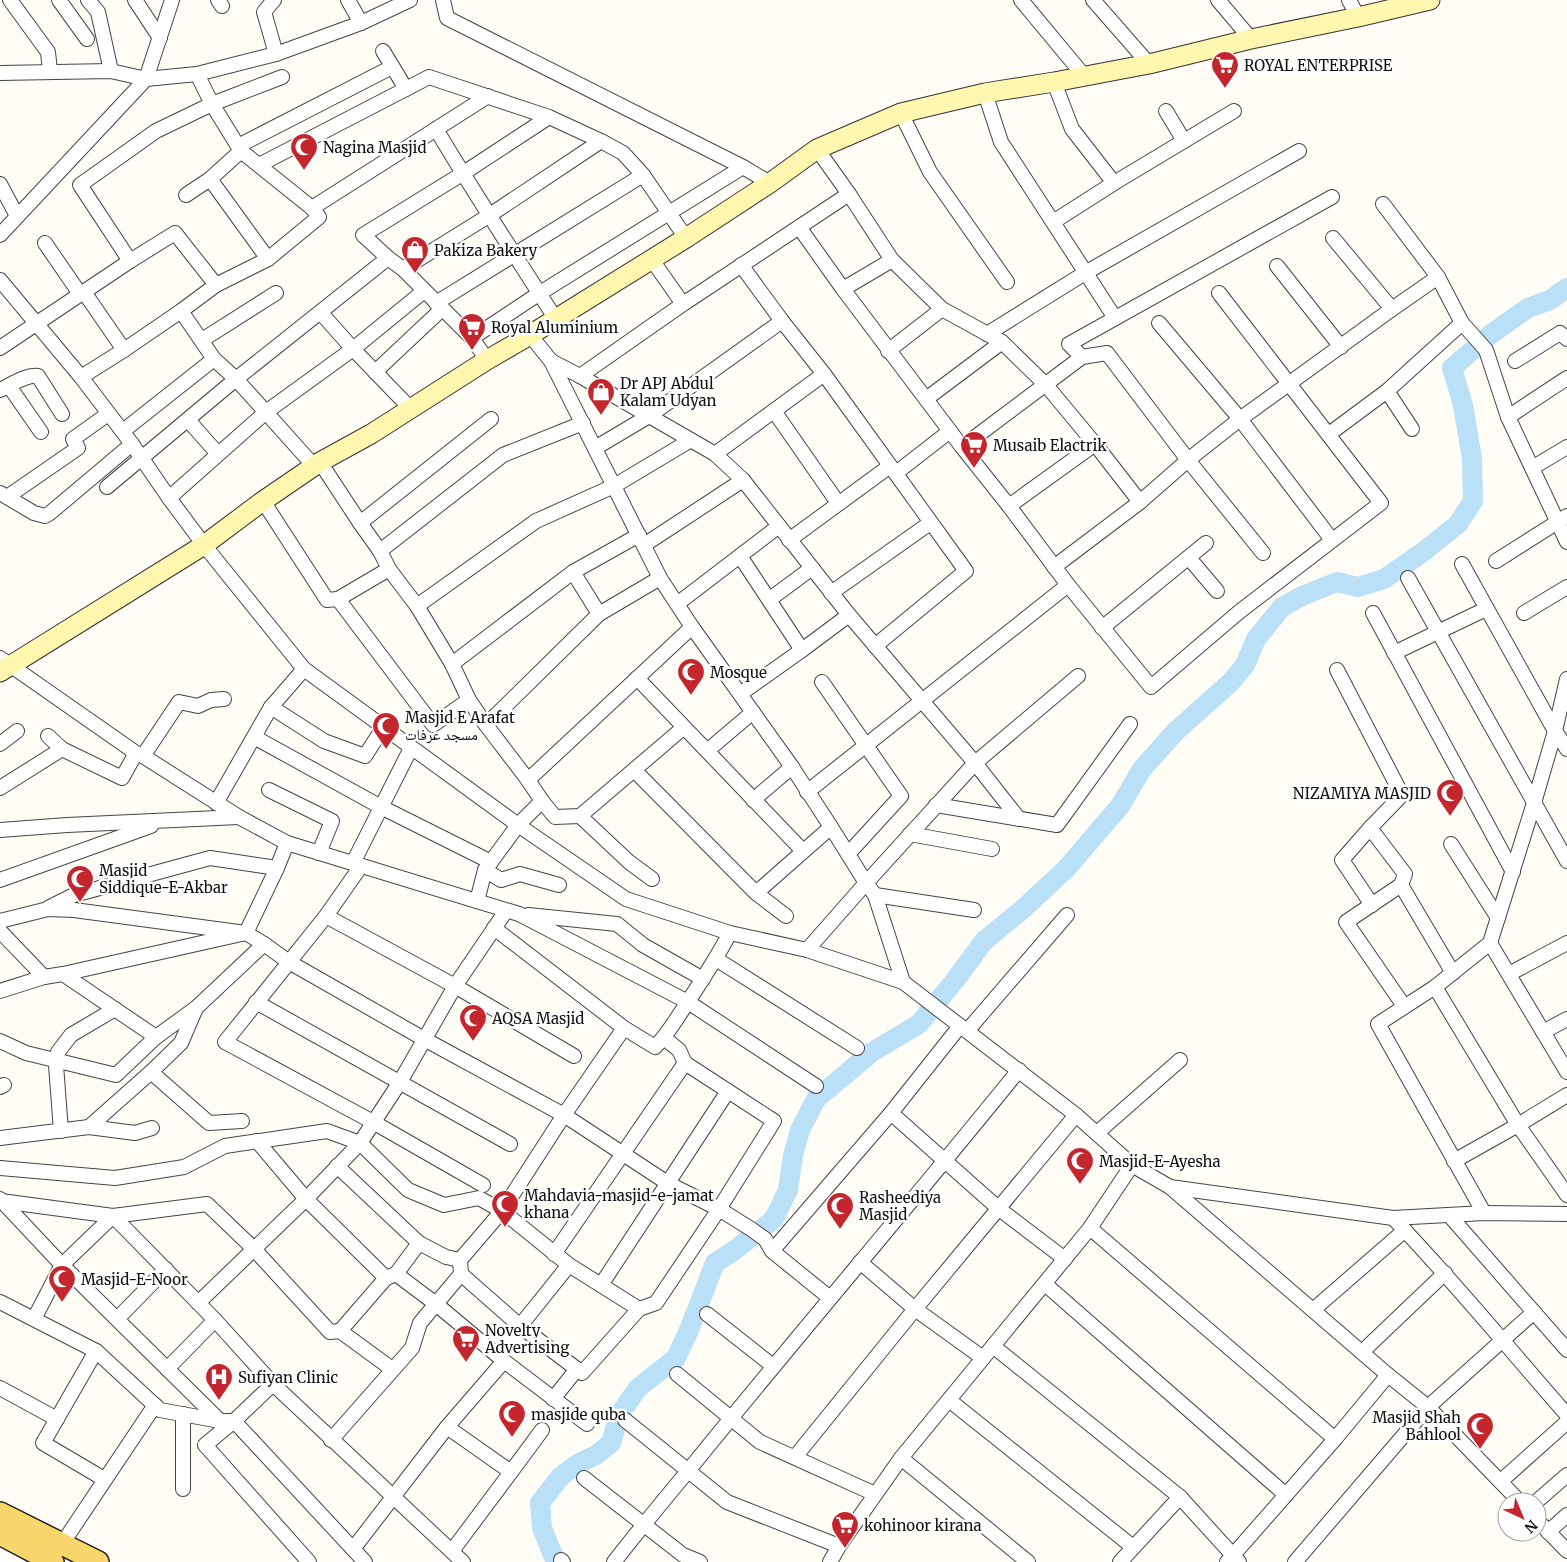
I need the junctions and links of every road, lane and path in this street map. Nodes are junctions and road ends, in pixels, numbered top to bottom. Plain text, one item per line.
1 (10, 0) edge
2 (59, 0) edge
3 (88, 0) edge
4 (135, 0) edge
5 (172, 0) edge
6 (274, 0) edge
7 (348, 0) edge
8 (410, 0) edge
9 (443, 0) edge
10 (1021, 0) edge
11 (1093, 0) edge
12 (1218, 0) edge
13 (1349, 0) edge
14 (1430, 0) edge
15 (1358, 17) junction
16 (361, 23) junction
17 (160, 38) junction
18 (87, 39) dead end
19 (1251, 39) junction
20 (383, 51) dead end
21 (276, 54) junction
22 (1149, 64) junction
23 (392, 67) junction
24 (50, 71) junction
25 (111, 71) junction
26 (0, 73) edge
27 (197, 74) junction
28 (1086, 76) junction
29 (282, 77) dead end
30 (146, 79) junction
31 (1054, 82) junction
32 (406, 89) junction
33 (985, 93) junction
34 (488, 96) junction
35 (212, 104) junction
36 (1166, 111) dead end
37 (1234, 111) dead end
38 (901, 113) junction
39 (549, 117) junction
40 (436, 129) junction
41 (600, 141) junction
42 (1184, 141) junction
43 (240, 148) junction
44 (817, 149) junction
45 (1298, 152) dead end
46 (259, 165) junction
47 (743, 167) junction
48 (462, 174) junction
49 (643, 175) junction
50 (210, 179) junction
51 (770, 183) junction
52 (1114, 183) junction
53 (0, 184) edge
54 (849, 194) junction
55 (186, 195) dead end
56 (1332, 196) dead end
57 (1383, 204) dead end
58 (312, 208) junction
59 (668, 213) junction
60 (490, 215) junction
61 (17, 216) junction
62 (1053, 222) junction
63 (799, 227) junction
64 (0, 235) edge
65 (686, 238) junction
66 (1333, 238) dead end
67 (45, 242) dead end
68 (515, 255) junction
69 (268, 258) junction
70 (388, 258) junction
71 (652, 260) junction
72 (892, 260) junction
73 (130, 261) junction
74 (742, 265) junction
75 (1277, 266) dead end
76 (403, 269) junction
77 (1086, 273) junction
78 (1438, 278) junction
79 (0, 280) edge
80 (1007, 282) dead end
81 (216, 285) junction
82 (843, 289) junction
83 (424, 291) junction
84 (82, 293) junction
85 (276, 293) dead end
86 (540, 293) junction
87 (1219, 293) dead end
88 (683, 304) junction
89 (439, 306) junction
90 (942, 309) junction
91 (1392, 309) junction
92 (181, 311) junction
93 (321, 313) junction
94 (555, 318) junction
95 (1115, 318) junction
96 (782, 321) junction
97 (1159, 323) dead end
98 (37, 324) junction
99 (1466, 326) junction
100 (1565, 333) edge
101 (987, 334) junction
102 (530, 335) junction
103 (472, 338) junction
104 (202, 340) junction
105 (1002, 342) junction
106 (1341, 347) junction
107 (0, 348) edge
108 (353, 349) junction
109 (124, 350) junction
110 (888, 350) junction
111 (1082, 357) junction
112 (214, 358) junction
113 (487, 360) junction
114 (551, 361) junction
115 (1515, 361) dead end
116 (375, 372) junction
117 (824, 374) junction
118 (580, 376) junction
119 (81, 377) junction
120 (1567, 378) edge
121 (236, 379) junction
122 (1289, 383) junction
123 (1046, 385) junction
124 (5, 388) edge
125 (1386, 392) junction
126 (926, 399) junction
127 (411, 409) junction
128 (774, 411) junction
129 (266, 412) junction
130 (62, 414) dead end
131 (108, 414) junction
132 (649, 416) junction
133 (1508, 417) junction
134 (490, 419) dead end
135 (1240, 419) junction
136 (188, 420) junction
137 (582, 423) junction
138 (1412, 429) dead end
139 (123, 431) junction
140 (950, 431) junction
141 (41, 432) dead end
142 (1329, 434) junction
143 (691, 440) junction
144 (132, 444) junction
145 (1094, 444) junction
146 (595, 448) junction
147 (962, 448) junction
148 (1567, 448) edge
149 (218, 454) junction
150 (715, 454) junction
151 (143, 459) junction
152 (1188, 460) junction
153 (317, 464) junction
154 (1532, 468) junction
155 (893, 469) junction
156 (744, 480) junction
157 (614, 486) junction
158 (107, 487) dead end
159 (4, 495) edge
160 (169, 498) junction
161 (263, 501) junction
162 (1140, 502) junction
163 (838, 503) junction
164 (1009, 506) junction
165 (1562, 519) edge
166 (930, 522) junction
167 (360, 523) junction
168 (779, 526) junction
169 (641, 540) junction
170 (789, 540) junction
171 (1332, 540) junction
172 (1567, 542) edge
173 (1206, 543) dead end
174 (204, 545) junction
175 (380, 551) junction
176 (1263, 553) dead end
177 (740, 556) junction
178 (1189, 558) junction
179 (1496, 561) dead end
180 (1462, 564) dead end
181 (1054, 567) junction
182 (812, 568) junction
183 (389, 569) junction
184 (573, 572) junction
185 (660, 578) junction
186 (1408, 578) dead end
187 (1068, 585) junction
188 (1567, 587) edge
189 (1217, 591) dead end
190 (831, 593) junction
191 (338, 598) junction
192 (770, 599) junction
193 (677, 604) junction
194 (417, 606) junction
195 (1486, 608) junction
196 (1373, 613) dead end
197 (1524, 613) dead end
198 (599, 614) junction
199 (849, 615) junction
200 (692, 626) junction
201 (1102, 628) junction
202 (1438, 632) junction
203 (875, 646) junction
204 (802, 650) junction
205 (1394, 653) junction
206 (452, 664) junction
207 (4, 665) edge
208 (304, 669) junction
209 (1336, 670) dead end
210 (1078, 676) dead end
211 (637, 678) junction
212 (1567, 679) edge
213 (822, 682) dead end
214 (740, 694) junction
215 (224, 699) dead end
216 (469, 700) junction
217 (922, 701) junction
218 (271, 707) junction
219 (753, 712) junction
220 (1130, 724) dead end
221 (486, 726) junction
222 (383, 728) junction
223 (683, 728) junction
224 (17, 730) dead end
225 (1555, 731) junction
226 (48, 736) dead end
227 (254, 737) junction
228 (0, 744) edge
229 (866, 746) junction
230 (62, 748) junction
231 (410, 748) junction
232 (1567, 749) edge
233 (708, 751) junction
234 (140, 755) junction
235 (975, 763) junction
236 (792, 767) junction
237 (634, 770) junction
238 (528, 780) junction
239 (0, 788) edge
240 (269, 790) dead end
241 (808, 792) junction
242 (753, 800) junction
243 (542, 802) junction
244 (216, 803) junction
245 (1534, 803) junction
246 (936, 805) junction
247 (381, 807) junction
248 (580, 816) junction
249 (239, 817) junction
250 (1019, 818) junction
251 (166, 820) junction
252 (518, 825) junction
253 (832, 827) junction
254 (1370, 828) junction
255 (0, 830) edge
256 (910, 834) junction
257 (287, 843) junction
258 (1450, 844) dead end
259 (992, 849) dead end
260 (803, 851) junction
261 (319, 853) junction
262 (848, 854) junction
263 (1567, 861) edge
264 (357, 865) junction
265 (488, 866) junction
266 (277, 868) junction
267 (1512, 872) junction
268 (652, 879) dead end
269 (0, 880) edge
270 (866, 883) junction
271 (559, 885) dead end
272 (1401, 885) junction
273 (756, 893) junction
274 (875, 895) junction
275 (477, 901) junction
276 (1372, 904) junction
277 (48, 909) junction
278 (974, 910) dead end
279 (513, 913) junction
280 (1067, 915) dead end
281 (326, 916) junction
282 (786, 916) dead end
283 (1498, 918) junction
284 (0, 921) edge
285 (494, 928) junction
286 (0, 931) edge
287 (246, 933) junction
288 (730, 933) junction
289 (1490, 943) junction
290 (1567, 943) edge
291 (264, 944) junction
292 (5, 945) edge
293 (807, 950) junction
294 (716, 959) junction
295 (289, 962) junction
296 (1453, 973) junction
297 (63, 974) junction
298 (1509, 974) junction
299 (44, 977) junction
300 (703, 979) junction
301 (904, 982) junction
302 (456, 986) junction
303 (1435, 987) junction
304 (0, 991) edge
305 (256, 1002) junction
306 (688, 1002) junction
307 (1404, 1006) junction
308 (196, 1008) junction
309 (115, 1010) junction
310 (1567, 1019) edge
311 (624, 1028) junction
312 (964, 1028) junction
313 (1544, 1032) junction
314 (156, 1037) junction
315 (424, 1038) junction
316 (664, 1038) junction
317 (0, 1041) edge
318 (857, 1048) dead end
319 (574, 1056) dead end
320 (56, 1060) junction
321 (1180, 1060) dead end
322 (686, 1063) junction
323 (1019, 1070) junction
324 (151, 1072) junction
325 (1567, 1072) edge
326 (400, 1082) junction
327 (816, 1086) dead end
328 (728, 1091) junction
329 (1567, 1095) edge
330 (891, 1113) junction
331 (564, 1115) junction
332 (1076, 1115) junction
333 (242, 1121) dead end
334 (374, 1122) junction
335 (1518, 1125) junction
336 (88, 1127) junction
337 (152, 1128) dead end
338 (61, 1130) junction
339 (1097, 1134) junction
340 (0, 1138) edge
341 (257, 1141) junction
342 (360, 1143) junction
343 (510, 1144) dead end
344 (623, 1155) junction
345 (946, 1161) junction
346 (1454, 1161) junction
347 (1132, 1165) junction
348 (338, 1166) junction
349 (0, 1168) edge
350 (668, 1184) junction
351 (483, 1185) dead end
352 (1170, 1187) junction
353 (1567, 1196) edge
354 (306, 1199) junction
355 (0, 1201) edge
356 (998, 1208) junction
357 (719, 1209) junction
358 (502, 1211) junction
359 (1484, 1214) junction
360 (1449, 1215) junction
361 (113, 1216) junction
362 (1393, 1218) junction
363 (1564, 1218) edge
364 (1090, 1228) junction
365 (1405, 1230) junction
366 (420, 1243) junction
367 (769, 1245) junction
368 (253, 1248) junction
369 (554, 1254) junction
370 (1065, 1259) junction
371 (460, 1260) junction
372 (860, 1262) junction
373 (569, 1264) junction
374 (62, 1265) junction
375 (166, 1269) junction
376 (1445, 1273) junction
377 (461, 1274) junction
378 (391, 1276) junction
379 (1045, 1284) junction
380 (601, 1286) junction
381 (830, 1298) junction
382 (0, 1302) edge
383 (198, 1302) junction
384 (436, 1304) junction
385 (639, 1309) junction
386 (915, 1309) junction
387 (1313, 1310) junction
388 (1534, 1312) junction
389 (707, 1314) dead end
390 (34, 1319) junction
391 (117, 1319) junction
392 (216, 1320) junction
393 (520, 1326) junction
394 (340, 1331) junction
395 (1501, 1341) junction
396 (993, 1346) junction
397 (1567, 1350) edge
398 (96, 1351) junction
399 (1362, 1352) junction
400 (983, 1358) junction
401 (504, 1362) junction
402 (773, 1366) junction
403 (167, 1369) junction
404 (392, 1369) junction
405 (577, 1369) junction
406 (676, 1374) dead end
407 (1388, 1375) junction
408 (273, 1384) junction
409 (0, 1388) edge
410 (553, 1399) junction
411 (949, 1400) junction
412 (155, 1405) junction
413 (1428, 1407) junction
414 (183, 1414) junction
415 (1567, 1415) edge
416 (731, 1417) junction
417 (57, 1419) junction
418 (234, 1420) junction
419 (625, 1420) dead end
420 (220, 1421) junction
421 (1567, 1422) edge
422 (587, 1424) dead end
423 (447, 1427) junction
424 (542, 1430) dead end
425 (1335, 1439) junction
426 (331, 1440) junction
427 (795, 1457) junction
428 (901, 1458) junction
429 (511, 1472) junction
430 (687, 1472) junction
431 (1567, 1475) edge
432 (584, 1478) dead end
433 (104, 1480) junction
434 (1500, 1481) junction
435 (182, 1490) dead end
436 (1510, 1492) edge
437 (1547, 1492) edge
438 (875, 1494) junction
439 (1286, 1495) junction
440 (394, 1496) junction
441 (1180, 1498) junction
442 (1567, 1515) edge
443 (2, 1523) edge
444 (643, 1524) junction
445 (1548, 1532) joint
446 (839, 1546) junction
447 (1133, 1547) junction
448 (353, 1549) junction
449 (452, 1551) junction
450 (1567, 1551) edge
451 (55, 1556) edge
452 (1233, 1560) edge
453 (98, 1562) edge
454 (309, 1562) edge
455 (365, 1562) edge
456 (463, 1562) edge
457 (614, 1562) edge
458 (700, 1562) edge
459 (830, 1562) edge
460 (1028, 1562) edge
461 (1120, 1562) edge
462 (1295, 1562) edge

1 - 24 street
2 - 18 street
3 - 25 street
4 - 17 street
5 - 17 street
6 - 21 street
7 - 16 street
8 - 16 street
9 - 47 street
10 - 28 street
11 - 22 street
12 - 19 street
13 - 15 street
14 - 15 main road
15 - 19 main road
16 - 21 street
17 - 30 street
19 - 22 main road
20 - 23 street
21 - 27 street
22 - 28 main road
23 - 32 street
23 - 43 street
24 - 25 street
24 - 26 street
25 - 30 street
27 - 30 street
27 - 35 street
28 - 31 main road
29 - 35 street
30 - 61 street
31 - 33 main road
31 - 52 street
32 - 34 street
32 - 46 street
33 - 38 main road
33 - 62 street
34 - 39 street
34 - 40 street
35 - 43 street
35 - 73 street
36 - 42 street
37 - 42 street
38 - 44 main road
38 - 80 street
39 - 41 street
39 - 48 street
40 - 48 street
40 - 58 street
41 - 49 street
41 - 60 street
42 - 52 street
43 - 46 street
43 - 50 street
44 - 51 main road
44 - 54 street
45 - 77 street
46 - 58 street
47 - 51 street
47 - 59 street
48 - 60 street
48 - 70 street
49 - 59 street
49 - 68 street
50 - 55 street
50 - 69 street
51 - 65 main road
52 - 62 street
53 - 61 street
54 - 63 street
54 - 72 street
56 - 95 street
57 - 78 street
58 - 69 street
59 - 65 street
59 - 86 street
60 - 68 street
60 - 76 street
61 - 64 street
62 - 77 street
63 - 74 street
63 - 82 street
65 - 71 main road
66 - 91 street
67 - 84 street
68 - 86 street
68 - 89 street
69 - 81 street
70 - 76 street
70 - 93 street
71 - 88 street
71 - 94 main road
72 - 82 street
72 - 90 street
73 - 81 street
73 - 84 street
74 - 88 street
74 - 96 street
75 - 106 street
76 - 83 street
77 - 95 street
77 - 101 street
78 - 91 street
78 - 99 street
79 - 98 street
81 - 92 street
82 - 110 street
83 - 89 street
83 - 108 street
84 - 98 street
84 - 109 street
85 - 104 street
86 - 94 street
86 - 103 street
87 - 122 street
88 - 118 street
89 - 103 street
89 - 116 street
90 - 101 street
90 - 110 street
91 - 106 street
92 - 104 street
92 - 109 street
93 - 108 street
93 - 121 street
94 - 102 main road
95 - 111 street
96 - 117 street
96 - 132 street
97 - 135 street
98 - 107 street
98 - 119 street
99 - 125 street
99 - 133 street
100 - 115 street
101 - 105 street
102 - 113 main road
102 - 114 street
103 - 113 street
104 - 112 street
105 - 123 street
105 - 126 street
106 - 122 street
108 - 116 street
108 - 129 street
109 - 119 street
110 - 126 street
111 - 123 street
111 - 152 street
112 - 121 street
112 - 139 street
113 - 127 main road
114 - 118 street
114 - 137 street
116 - 127 street
117 - 128 street
117 - 155 street
118 - 132 street
119 - 131 street
120 - 133 street
121 - 129 street
121 - 136 street
122 - 135 street
122 - 142 street
123 - 145 street
123 - 147 street
124 - 130 street
124 - 141 street
125 - 138 street
125 - 142 street
126 - 140 street
127 - 153 main road
128 - 150 street
128 - 163 street
129 - 149 street
129 - 153 street
131 - 139 street
131 - 159 street
132 - 143 street
132 - 146 street
133 - 154 street
134 - 167 street
135 - 152 street
135 - 171 street
136 - 149 street
136 - 151 street
137 - 146 street
137 - 175 street
139 - 144 street
140 - 147 street
140 - 155 street
142 - 171 street
143 - 150 street
143 - 157 street
144 - 151 street
144 - 159 street
145 - 162 street
145 - 164 street
146 - 157 street
147 - 164 street
148 - 154 street
149 - 160 street
150 - 156 street
151 - 158 street
151 - 160 street
152 - 162 street
152 - 176 street
153 - 161 main road
153 - 167 street
154 - 165 street
155 - 163 street
155 - 166 street
156 - 168 street
156 - 169 street
157 - 169 street
157 - 194 street
160 - 174 street
161 - 174 main road
161 - 191 street
162 - 181 street
163 - 170 street
164 - 181 street
165 - 172 street
165 - 179 street
166 - 190 street
166 - 203 street
167 - 175 street
168 - 170 street
168 - 177 street
169 - 184 street
169 - 185 street
170 - 182 street
171 - 201 street
173 - 178 street
174 - 207 main road
174 - 208 street
175 - 183 street
177 - 192 street
177 - 193 street
178 - 189 street
178 - 201 street
180 - 195 street
181 - 187 street
182 - 190 street
182 - 192 street
183 - 191 street
183 - 194 street
184 - 198 street
184 - 206 street
185 - 193 street
185 - 198 street
186 - 202 street
187 - 201 street
187 - 217 street
188 - 197 street
190 - 199 street
191 - 216 street
192 - 204 street
193 - 200 street
194 - 206 street
195 - 202 street
195 - 225 street
196 - 205 street
198 - 221 street
199 - 203 street
199 - 204 street
200 - 211 street
200 - 214 street
202 - 205 street
202 - 245 street
203 - 217 street
204 - 214 street
205 - 267 street
206 - 216 street
207 - 234 street
208 - 218 street
208 - 222 street
209 - 254 street
210 - 235 street
211 - 223 street
211 - 238 street
212 - 225 street
213 - 229 street
214 - 219 street
215 - 234 street
216 - 221 street
217 - 229 street
217 - 235 street
218 - 222 street
218 - 227 street
219 - 233 street
219 - 236 street
220 - 250 street
221 - 238 street
222 - 231 street
223 - 233 street
223 - 237 street
224 - 228 street
225 - 232 street
225 - 245 street
226 - 230 street
227 - 244 street
227 - 247 street
229 - 241 street
229 - 262 street
230 - 234 street
230 - 239 street
231 - 247 street
231 - 252 street
233 - 242 street
234 - 244 street
235 - 246 street
235 - 250 street
236 - 241 street
236 - 242 street
237 - 248 street
237 - 273 street
238 - 243 street
240 - 261 street
241 - 253 street
242 - 260 street
243 - 248 street
243 - 252 street
244 - 249 street
245 - 263 street
245 - 267 street
246 - 250 street
246 - 256 street
247 - 264 street
247 - 265 street
248 - 268 street
249 - 251 street
249 - 257 street
251 - 255 street
251 - 269 street
252 - 265 street
252 - 288 street
253 - 260 street
253 - 262 street
254 - 272 street
254 - 276 street
256 - 259 street
256 - 270 street
257 - 261 street
257 - 266 street
258 - 283 street
260 - 273 street
261 - 264 street
262 - 270 street
264 - 275 street
264 - 281 street
265 - 271 street
265 - 275 street
266 - 277 street
266 - 287 street
267 - 283 street
270 - 274 street
270 - 293 street
272 - 276 street
272 - 296 street
273 - 282 street
274 - 278 street
274 - 301 street
275 - 279 street
276 - 307 street
277 - 284 street
277 - 287 street
279 - 285 street
279 - 300 street
279 - 306 street
280 - 312 street
281 - 295 street
281 - 302 street
283 - 289 street
285 - 302 street
285 - 311 street
286 - 292 street
287 - 291 street
287 - 297 street
288 - 293 street
288 - 294 street
289 - 296 street
289 - 298 street
290 - 298 street
291 - 295 street
291 - 308 street
292 - 299 street
293 - 301 street
294 - 300 street
294 - 318 street
295 - 305 street
295 - 315 street
296 - 303 street
297 - 299 street
297 - 309 street
298 - 313 street
299 - 304 street
300 - 306 street
301 - 312 street
302 - 315 street
302 - 319 street
303 - 307 street
303 - 335 street
305 - 326 street
305 - 334 street
306 - 316 street
306 - 327 street
307 - 346 street
308 - 314 street
308 - 324 street
309 - 314 street
309 - 320 street
310 - 313 street
311 - 316 street
311 - 331 street
312 - 323 street
312 - 330 street
313 - 325 street
314 - 320 street
315 - 326 street
315 - 331 street
316 - 322 street
317 - 320 street
320 - 338 street
321 - 339 street
322 - 328 street
322 - 344 street
323 - 332 street
323 - 345 street
324 - 333 street
324 - 336 street
326 - 334 street
326 - 343 street
328 - 350 street
328 - 357 street
329 - 335 street
330 - 345 street
330 - 367 street
331 - 344 street
331 - 358 street
332 - 339 street
332 - 356 street
334 - 342 street
334 - 351 street
335 - 346 street
335 - 353 street
336 - 337 street
336 - 338 street
338 - 340 street
339 - 347 street
341 - 342 street
341 - 349 street
341 - 354 street
342 - 348 street
342 - 358 street
344 - 350 street
344 - 369 street
345 - 356 street
345 - 372 street
346 - 359 street
347 - 352 street
347 - 364 street
348 - 354 street
348 - 366 street
350 - 357 street
350 - 380 street
352 - 362 street
352 - 387 street
354 - 368 street
354 - 378 street
355 - 361 street
355 - 374 street
356 - 370 street
356 - 386 street
357 - 367 street
357 - 385 street
358 - 369 street
358 - 371 street
359 - 360 street
359 - 363 street
360 - 362 street
360 - 388 street
361 - 368 street
361 - 374 street
361 - 375 street
362 - 365 street
364 - 370 street
364 - 425 street
365 - 376 street
365 - 387 street
366 - 371 street
366 - 378 street
367 - 381 street
368 - 383 street
368 - 394 street
369 - 373 street
370 - 379 street
371 - 377 street
372 - 381 street
372 - 386 street
373 - 380 street
373 - 393 street
374 - 390 street
374 - 391 street
375 - 383 street
375 - 391 street
376 - 395 street
376 - 399 street
377 - 384 street
377 - 393 street
378 - 384 street
378 - 394 street
379 - 396 street
379 - 439 street
380 - 385 street
381 - 402 street
382 - 390 street
383 - 392 street
384 - 401 street
384 - 404 street
385 - 405 street
386 - 400 street
386 - 427 street
387 - 399 street
388 - 395 street
388 - 397 street
389 - 402 street
390 - 398 street
391 - 403 street
392 - 403 street
392 - 408 street
393 - 405 street
394 - 404 street
395 - 413 street
395 - 415 street
396 - 400 street
396 - 441 street
398 - 412 street
398 - 417 street
399 - 407 street
400 - 411 street
401 - 410 street
401 - 423 street
402 - 416 street
403 - 420 street
404 - 426 street
405 - 410 street
406 - 416 street
407 - 413 street
407 - 425 street
408 - 418 street
408 - 426 street
409 - 417 street
410 - 422 street
411 - 428 street
411 - 447 street
412 - 414 street
412 - 433 street
413 - 434 street
413 - 462 street
414 - 420 street
414 - 435 street
416 - 427 street
416 - 430 street
417 - 433 street
418 - 420 street
418 - 448 street
418 - 454 street
419 - 430 street
421 - 434 street
423 - 429 street
423 - 440 street
424 - 429 street
425 - 439 street
426 - 440 street
427 - 438 street
428 - 438 street
428 - 460 street
429 - 449 street
430 - 444 street
430 - 446 street
431 - 437 street
432 - 444 street
433 - 451 street
434 - 436 street
438 - 446 street
439 - 452 street
440 - 448 street
440 - 449 street
441 - 447 street
441 - 452 street
442 - 445 street
443 - 451 main road
444 - 457 street
444 - 458 street
445 - 450 street
446 - 459 street
447 - 461 street
448 - 455 street
449 - 456 street
451 - 453 main road

